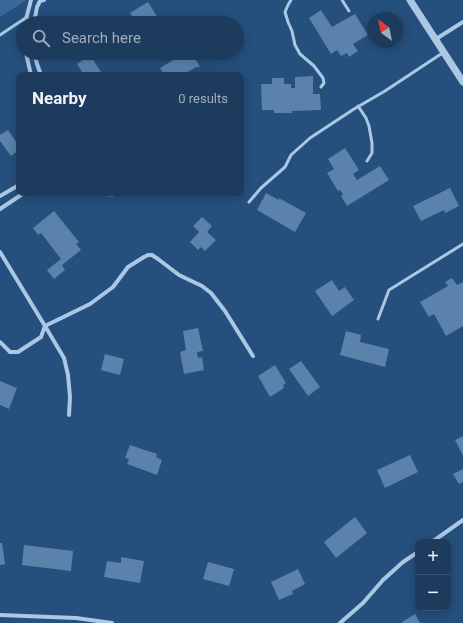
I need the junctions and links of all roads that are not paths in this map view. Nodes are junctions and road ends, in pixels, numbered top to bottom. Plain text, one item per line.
1 (31, 0) edge
2 (40, 0) edge
3 (291, 0) edge
4 (342, 0) edge
5 (410, 0) edge
6 (349, 11) dead end
7 (26, 16) edge
8 (35, 16) edge
9 (463, 22) edge
10 (16, 24) edge
11 (0, 35) edge
12 (436, 39) junction
13 (444, 52) junction
14 (28, 60) edge
15 (36, 60) edge
16 (30, 72) edge
17 (40, 72) edge
18 (463, 82) edge
19 (321, 87) dead end
20 (358, 106) junction
21 (366, 161) dead end
22 (16, 187) edge
23 (0, 196) edge
24 (20, 196) edge
25 (249, 202) dead end
26 (0, 209) edge
27 (463, 244) edge
28 (0, 252) edge
29 (378, 319) dead end
30 (46, 326) junction
31 (0, 342) edge
32 (252, 356) dead end
33 (69, 415) dead end
34 (463, 520) edge
35 (436, 539) edge
36 (415, 554) edge
37 (0, 615) edge
38 (112, 623) edge
39 (340, 623) edge

1 - 7 street
2 - 8 street
3 - 19 lane
4 - 6 lane
5 - 12 street
9 - 12 street
10 - 11 lane
12 - 13 street
13 - 18 street
13 - 20 lane
14 - 16 street
15 - 17 street
20 - 21 lane
20 - 25 lane
22 - 23 street
24 - 26 street
27 - 29 lane
28 - 30 street
30 - 31 street
30 - 32 street
30 - 33 street
34 - 35 street
36 - 39 street
37 - 38 street

